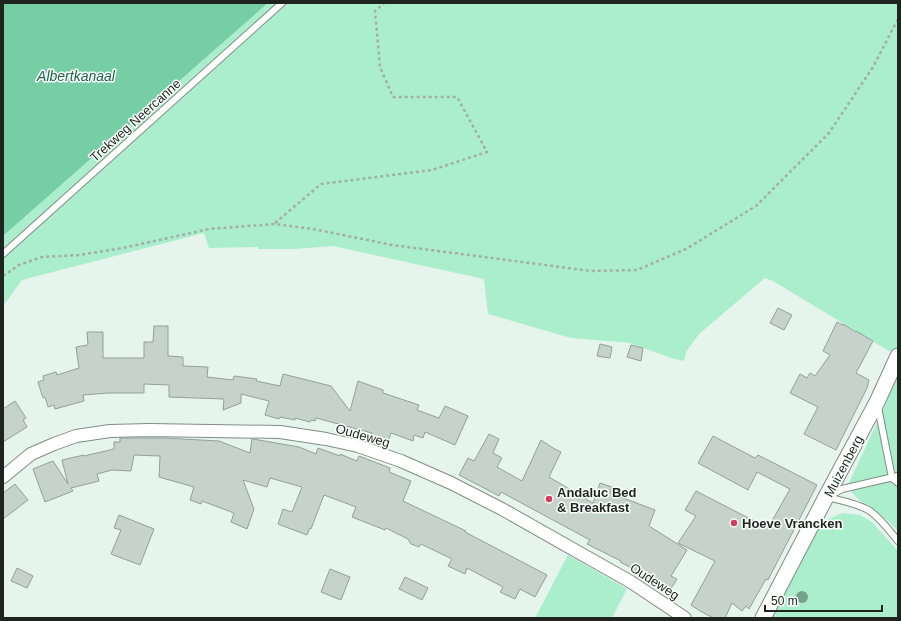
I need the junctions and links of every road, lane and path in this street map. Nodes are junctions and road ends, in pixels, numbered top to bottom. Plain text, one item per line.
1 (282, 3) edge
2 (384, 3) edge
3 (898, 19) edge
4 (275, 224) junction
5 (3, 254) edge
6 (3, 276) edge
7 (898, 356) edge
8 (877, 402) junction
9 (3, 477) edge
10 (895, 477) edge
11 (898, 483) edge
12 (826, 497) junction
13 (898, 541) edge
14 (685, 618) edge
15 (763, 618) edge

1 - 5 lane, Trekweg Neercanne
2 - 4 path
3 - 4 path
4 - 6 path
7 - 8 street, Muizenberg
8 - 10 lane
8 - 12 street, Muizenberg
9 - 14 street, Oudeweg
10 - 11 lane
10 - 12 lane
12 - 13 lane
12 - 15 street, Muizenberg

